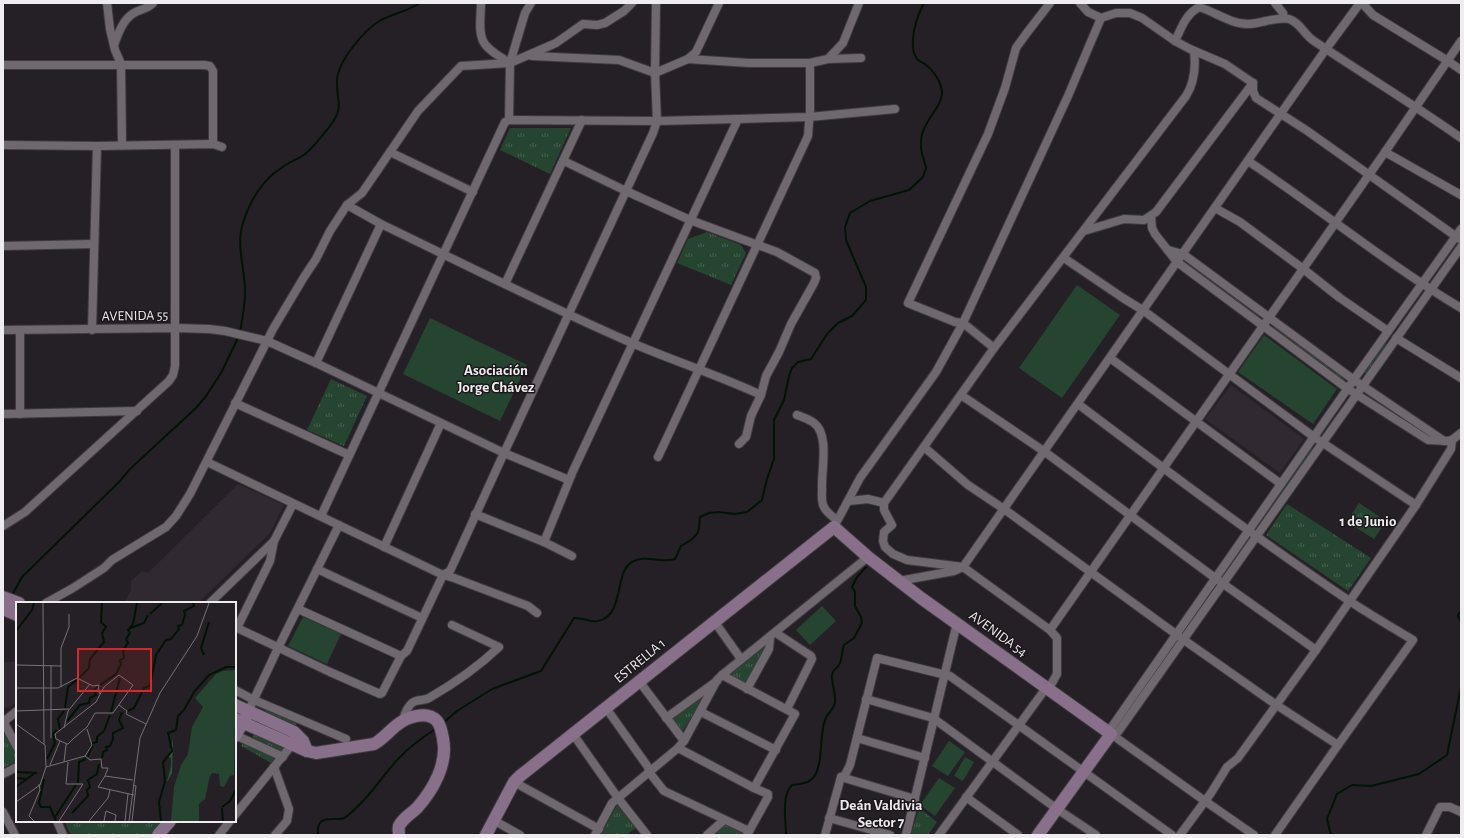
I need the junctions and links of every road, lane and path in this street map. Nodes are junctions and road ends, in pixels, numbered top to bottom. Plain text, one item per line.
1 (107, 3) edge
2 (153, 3) edge
3 (482, 3) edge
4 (531, 3) edge
5 (632, 3) edge
6 (656, 3) edge
7 (719, 3) edge
8 (859, 3) edge
9 (1050, 3) edge
10 (1080, 3) edge
11 (1275, 3) edge
12 (1361, 3) edge
13 (1196, 5) edge
14 (1102, 18) junction
15 (1284, 18) junction
16 (1461, 40) edge
17 (1175, 41) junction
18 (114, 45) junction
19 (1326, 49) junction
20 (1194, 51) junction
21 (529, 56) junction
22 (861, 58) dead end
23 (688, 59) junction
24 (828, 59) junction
25 (1448, 61) junction
26 (510, 63) junction
27 (810, 63) junction
28 (3, 64) edge
29 (121, 64) junction
30 (1461, 70) edge
31 (655, 73) junction
32 (1253, 83) junction
33 (1416, 107) junction
34 (894, 109) dead end
35 (1280, 115) junction
36 (809, 117) junction
37 (738, 119) junction
38 (509, 120) junction
39 (582, 120) junction
40 (657, 121) junction
41 (1461, 138) edge
42 (213, 144) junction
43 (3, 145) edge
44 (122, 145) junction
45 (175, 145) junction
46 (97, 146) junction
47 (222, 147) dead end
48 (390, 152) junction
49 (1385, 152) junction
50 (564, 161) junction
51 (1248, 161) junction
52 (1368, 175) junction
53 (626, 191) junction
54 (473, 192) junction
55 (1461, 195) edge
56 (347, 205) junction
57 (1216, 208) junction
58 (1151, 216) junction
59 (690, 220) junction
60 (1334, 222) junction
61 (381, 224) junction
62 (1084, 231) junction
63 (1459, 235) edge
64 (94, 244) junction
65 (3, 246) edge
66 (757, 246) junction
67 (1461, 247) edge
68 (1168, 250) junction
69 (443, 254) junction
70 (1183, 254) junction
71 (1064, 258) junction
72 (1177, 262) junction
73 (1302, 268) junction
74 (506, 284) junction
75 (1422, 284) junction
76 (1431, 290) junction
77 (1461, 308) edge
78 (1144, 311) junction
79 (568, 314) junction
80 (1269, 317) junction
81 (962, 323) junction
82 (1263, 326) junction
83 (176, 328) junction
84 (3, 330) edge
85 (20, 330) junction
86 (92, 330) junction
87 (1388, 331) junction
88 (1396, 338) junction
89 (267, 342) junction
90 (632, 343) junction
91 (994, 348) junction
92 (1110, 358) junction
93 (316, 363) junction
94 (698, 370) junction
95 (1228, 374) junction
96 (1461, 378) edge
97 (1354, 380) junction
98 (1362, 386) junction
99 (1348, 389) junction
100 (377, 393) junction
101 (1357, 394) junction
102 (761, 395) junction
103 (961, 396) junction
104 (235, 403) junction
105 (1078, 404) junction
106 (137, 411) junction
107 (3, 414) edge
108 (20, 414) junction
109 (797, 416) dead end
110 (1196, 421) junction
111 (441, 423) junction
112 (1461, 433) edge
113 (1314, 437) junction
114 (1448, 440) junction
115 (1322, 442) junction
116 (739, 444) dead end
117 (924, 447) junction
118 (504, 452) junction
119 (1045, 452) junction
120 (349, 455) junction
121 (658, 457) dead end
122 (206, 462) junction
123 (1163, 468) junction
124 (569, 480) junction
125 (1281, 484) junction
126 (849, 501) junction
127 (884, 503) junction
128 (293, 504) junction
129 (1416, 505) junction
130 (1004, 509) junction
131 (476, 514) junction
132 (1130, 514) junction
133 (320, 516) junction
134 (835, 524) junction
135 (338, 525) junction
136 (3, 526) edge
137 (1249, 531) junction
138 (1256, 537) junction
139 (274, 541) junction
140 (544, 542) junction
141 (384, 547) junction
142 (572, 556) dead end
143 (868, 557) junction
144 (963, 567) junction
145 (317, 569) junction
146 (1091, 572) junction
147 (442, 575) junction
148 (1216, 578) junction
149 (899, 581) junction
150 (1224, 584) junction
151 (3, 597) edge
152 (1349, 601) junction
153 (16, 602) edge
154 (52, 602) edge
155 (211, 602) edge
156 (3, 609) edge
157 (298, 609) junction
158 (537, 613) dead end
159 (16, 615) edge
160 (422, 618) junction
161 (714, 621) junction
162 (957, 623) junction
163 (452, 625) dead end
164 (236, 627) edge
165 (1050, 630) junction
166 (1177, 634) junction
167 (773, 635) junction
168 (1184, 640) junction
169 (278, 648) junction
170 (1316, 650) junction
171 (401, 656) junction
172 (741, 660) junction
173 (944, 675) junction
174 (720, 678) junction
175 (639, 681) junction
176 (1046, 688) junction
177 (747, 689) junction
178 (236, 691) edge
179 (866, 699) junction
180 (254, 700) junction
181 (1275, 704) junction
182 (236, 707) edge
183 (606, 708) junction
184 (787, 709) junction
185 (16, 712) edge
186 (701, 712) junction
187 (242, 718) edge
188 (666, 718) junction
189 (933, 718) junction
190 (3, 721) edge
191 (402, 722) junction
192 (1018, 726) junction
193 (236, 733) edge
194 (573, 734) junction
195 (1111, 734) junction
196 (236, 735) edge
197 (857, 738) junction
198 (346, 739) dead end
199 (295, 740) junction
200 (684, 741) junction
201 (1338, 744) junction
202 (16, 746) edge
203 (678, 748) junction
204 (776, 750) junction
205 (283, 757) junction
206 (925, 758) junction
207 (991, 761) junction
208 (16, 768) edge
209 (274, 768) junction
210 (649, 772) junction
211 (1083, 772) junction
212 (3, 774) edge
213 (841, 777) junction
214 (514, 782) junction
215 (754, 788) junction
216 (966, 797) junction
217 (618, 798) junction
218 (915, 799) junction
219 (1205, 801) junction
220 (1057, 809) junction
221 (3, 812) edge
222 (1461, 812) edge
223 (236, 814) edge
224 (830, 818) junction
225 (493, 820) junction
226 (724, 820) junction
227 (57, 822) edge
228 (169, 822) edge
229 (229, 822) edge
230 (597, 832) edge
231 (748, 833) edge
232 (643, 834) edge
233 (941, 834) edge
234 (15, 835) edge
235 (63, 835) edge
236 (158, 835) edge
237 (219, 835) edge
238 (275, 835) edge
239 (399, 835) edge
240 (486, 835) edge
241 (520, 835) edge
242 (707, 835) edge
243 (825, 835) edge
244 (890, 835) edge
245 (906, 835) edge
246 (1018, 835) edge
247 (1038, 835) edge
248 (1096, 835) edge
249 (1172, 835) edge
250 (1180, 835) edge
251 (1254, 835) edge
252 (1275, 835) edge
253 (1426, 835) edge

1 - 18 street
2 - 18 street
3 - 26 street
4 - 26 street
5 - 21 street
6 - 31 street
7 - 23 street
8 - 24 street
9 - 81 street
10 - 14 street
11 - 15 street
12 - 19 street
12 - 25 street
13 - 15 street
13 - 17 street
14 - 17 street
14 - 81 street
15 - 19 street
16 - 25 street
17 - 20 street
18 - 29 street
19 - 33 street
19 - 35 street
20 - 32 street
20 - 62 street
21 - 26 street
21 - 31 street
22 - 24 street
23 - 27 street
23 - 31 street
24 - 27 street
25 - 30 street
25 - 33 street
26 - 38 street
26 - 48 street
27 - 36 street
28 - 29 street
29 - 42 street
29 - 44 street
31 - 40 street
32 - 35 street
32 - 58 street
33 - 41 street
33 - 49 street
34 - 36 street
35 - 51 street
35 - 52 street
36 - 37 street
36 - 66 street
37 - 40 street
37 - 59 street
38 - 39 street
38 - 54 street
39 - 40 street
39 - 50 street
40 - 53 street
42 - 45 street
42 - 47 street
43 - 46 street
44 - 45 street
44 - 46 street
45 - 83 street
46 - 64 street
48 - 54 street
48 - 56 street
49 - 52 street
49 - 55 street
50 - 53 street
50 - 74 street
51 - 57 street
51 - 60 street
52 - 60 street
52 - 63 street
53 - 59 street
53 - 79 street
54 - 69 street
56 - 61 street
56 - 89 street
57 - 70 street
57 - 73 street
58 - 62 street
58 - 68 street
59 - 66 street
59 - 90 street
60 - 73 street
60 - 75 street
61 - 69 street
61 - 93 street
62 - 71 street
63 - 75 street
64 - 65 street
64 - 86 street
66 - 94 street
66 - 102 street
67 - 76 street
68 - 70 street
68 - 72 street
69 - 74 street
69 - 100 street
70 - 72 street
70 - 80 street
71 - 78 street
71 - 91 street
72 - 78 street
72 - 82 street
73 - 80 street
73 - 87 street
74 - 79 street
75 - 76 street
75 - 87 street
76 - 77 street
76 - 88 street
78 - 92 street
78 - 95 street
79 - 90 street
79 - 118 street
80 - 82 street
80 - 97 street
81 - 91 street
81 - 126 street
82 - 95 street
82 - 99 street
83 - 86 street, AVENIDA 55
83 - 89 street, AVENIDA 55
83 - 106 street
84 - 85 street, AVENIDA 55
85 - 86 street, AVENIDA 55
85 - 108 street
87 - 97 street
88 - 96 street
88 - 98 street
89 - 93 street, AVENIDA 55
89 - 104 street
90 - 94 street
90 - 124 street
91 - 103 street
92 - 105 street
92 - 110 street
93 - 100 street, AVENIDA 55
94 - 102 street
94 - 121 street
95 - 110 street
95 - 113 street
97 - 98 street
97 - 99 street
98 - 101 street
98 - 114 street
99 - 101 street
99 - 113 street
100 - 111 street, AVENIDA 55
100 - 120 street
101 - 114 street
101 - 115 street
102 - 116 street
103 - 117 street
103 - 119 street
104 - 120 street
104 - 122 street
105 - 119 street
105 - 123 street
106 - 108 street
106 - 136 street
107 - 108 street
109 - 134 street
110 - 123 street
110 - 125 street
111 - 118 street, AVENIDA 55
111 - 141 street
112 - 114 street
113 - 115 street
113 - 125 street
114 - 129 street
115 - 129 street
115 - 138 street
117 - 127 street
117 - 130 street
118 - 124 street, AVENIDA 55
118 - 131 street
119 - 130 street
119 - 132 street
120 - 133 street
122 - 128 street
122 - 154 street
123 - 132 street
123 - 137 street
124 - 140 street
125 - 137 street
126 - 127 street
126 - 134 street
127 - 144 street
128 - 133 street
128 - 139 street
129 - 152 street
130 - 144 street
130 - 146 street
131 - 140 street
131 - 147 street
132 - 146 street
132 - 148 street
133 - 135 street
134 - 143 street, AVENIDA 54
134 - 161 street, ESTRELLA 1
135 - 141 street
135 - 145 street
137 - 138 street
137 - 148 street
138 - 150 street
138 - 152 street
139 - 155 street
139 - 164 street
140 - 142 street
141 - 147 street
143 - 149 street, AVENIDA 54
143 - 167 street
144 - 149 street
144 - 165 street
145 - 157 street
145 - 160 street
146 - 165 street
146 - 166 street
147 - 158 street
147 - 160 street
148 - 150 street
148 - 166 street
149 - 162 street, AVENIDA 54
150 - 168 street
150 - 170 street
151 - 153 street
152 - 170 street
152 - 201 street
156 - 159 street
157 - 169 street
157 - 171 street
160 - 171 street
161 - 172 street
161 - 175 street, ESTRELLA 1
162 - 173 street
162 - 176 street, AVENIDA 54
163 - 191 street
164 - 169 street
165 - 176 street
166 - 168 street
166 - 195 street
167 - 172 street
167 - 177 street
167 - 184 street
168 - 181 street
168 - 195 street
169 - 171 street
169 - 180 street
170 - 181 street
172 - 174 street
173 - 179 street
173 - 189 street
173 - 192 street
174 - 177 street
174 - 186 street
174 - 188 street
175 - 183 street, ESTRELLA 1
175 - 188 street
176 - 192 street
176 - 195 street, AVENIDA 54
177 - 184 street
178 - 180 street
179 - 189 street
179 - 197 street
180 - 187 street
180 - 198 street
181 - 201 street
181 - 219 street
182 - 187 street
183 - 194 street, ESTRELLA 1
183 - 210 street
184 - 204 street
185 - 190 street
186 - 200 street
186 - 204 street
187 - 193 street
187 - 199 street
188 - 200 street
189 - 206 street
189 - 207 street
190 - 202 street
191 - 199 street
191 - 239 street
192 - 207 street
192 - 211 street
194 - 214 street, ESTRELLA 1
194 - 217 street
195 - 211 street
195 - 219 street
196 - 205 street
197 - 206 street
197 - 213 street
199 - 205 street
200 - 203 street
201 - 252 street
203 - 210 street
203 - 215 street
204 - 215 street
205 - 209 street
206 - 218 street
207 - 216 street
207 - 220 street
208 - 212 street
209 - 223 street
209 - 238 street
210 - 217 street
210 - 226 street
211 - 220 street
211 - 249 street
213 - 218 street
213 - 224 street
214 - 225 street, ESTRELLA 1
214 - 230 street
215 - 231 street
216 - 233 street
216 - 246 street
217 - 230 street
217 - 232 street
218 - 245 street
219 - 250 street
219 - 251 street
220 - 247 street
220 - 248 street
221 - 234 street
222 - 253 street
224 - 243 street
224 - 244 street
225 - 240 street, ESTRELLA 1
225 - 241 street
226 - 231 street
226 - 242 street
227 - 235 street
228 - 236 street
229 - 237 street

